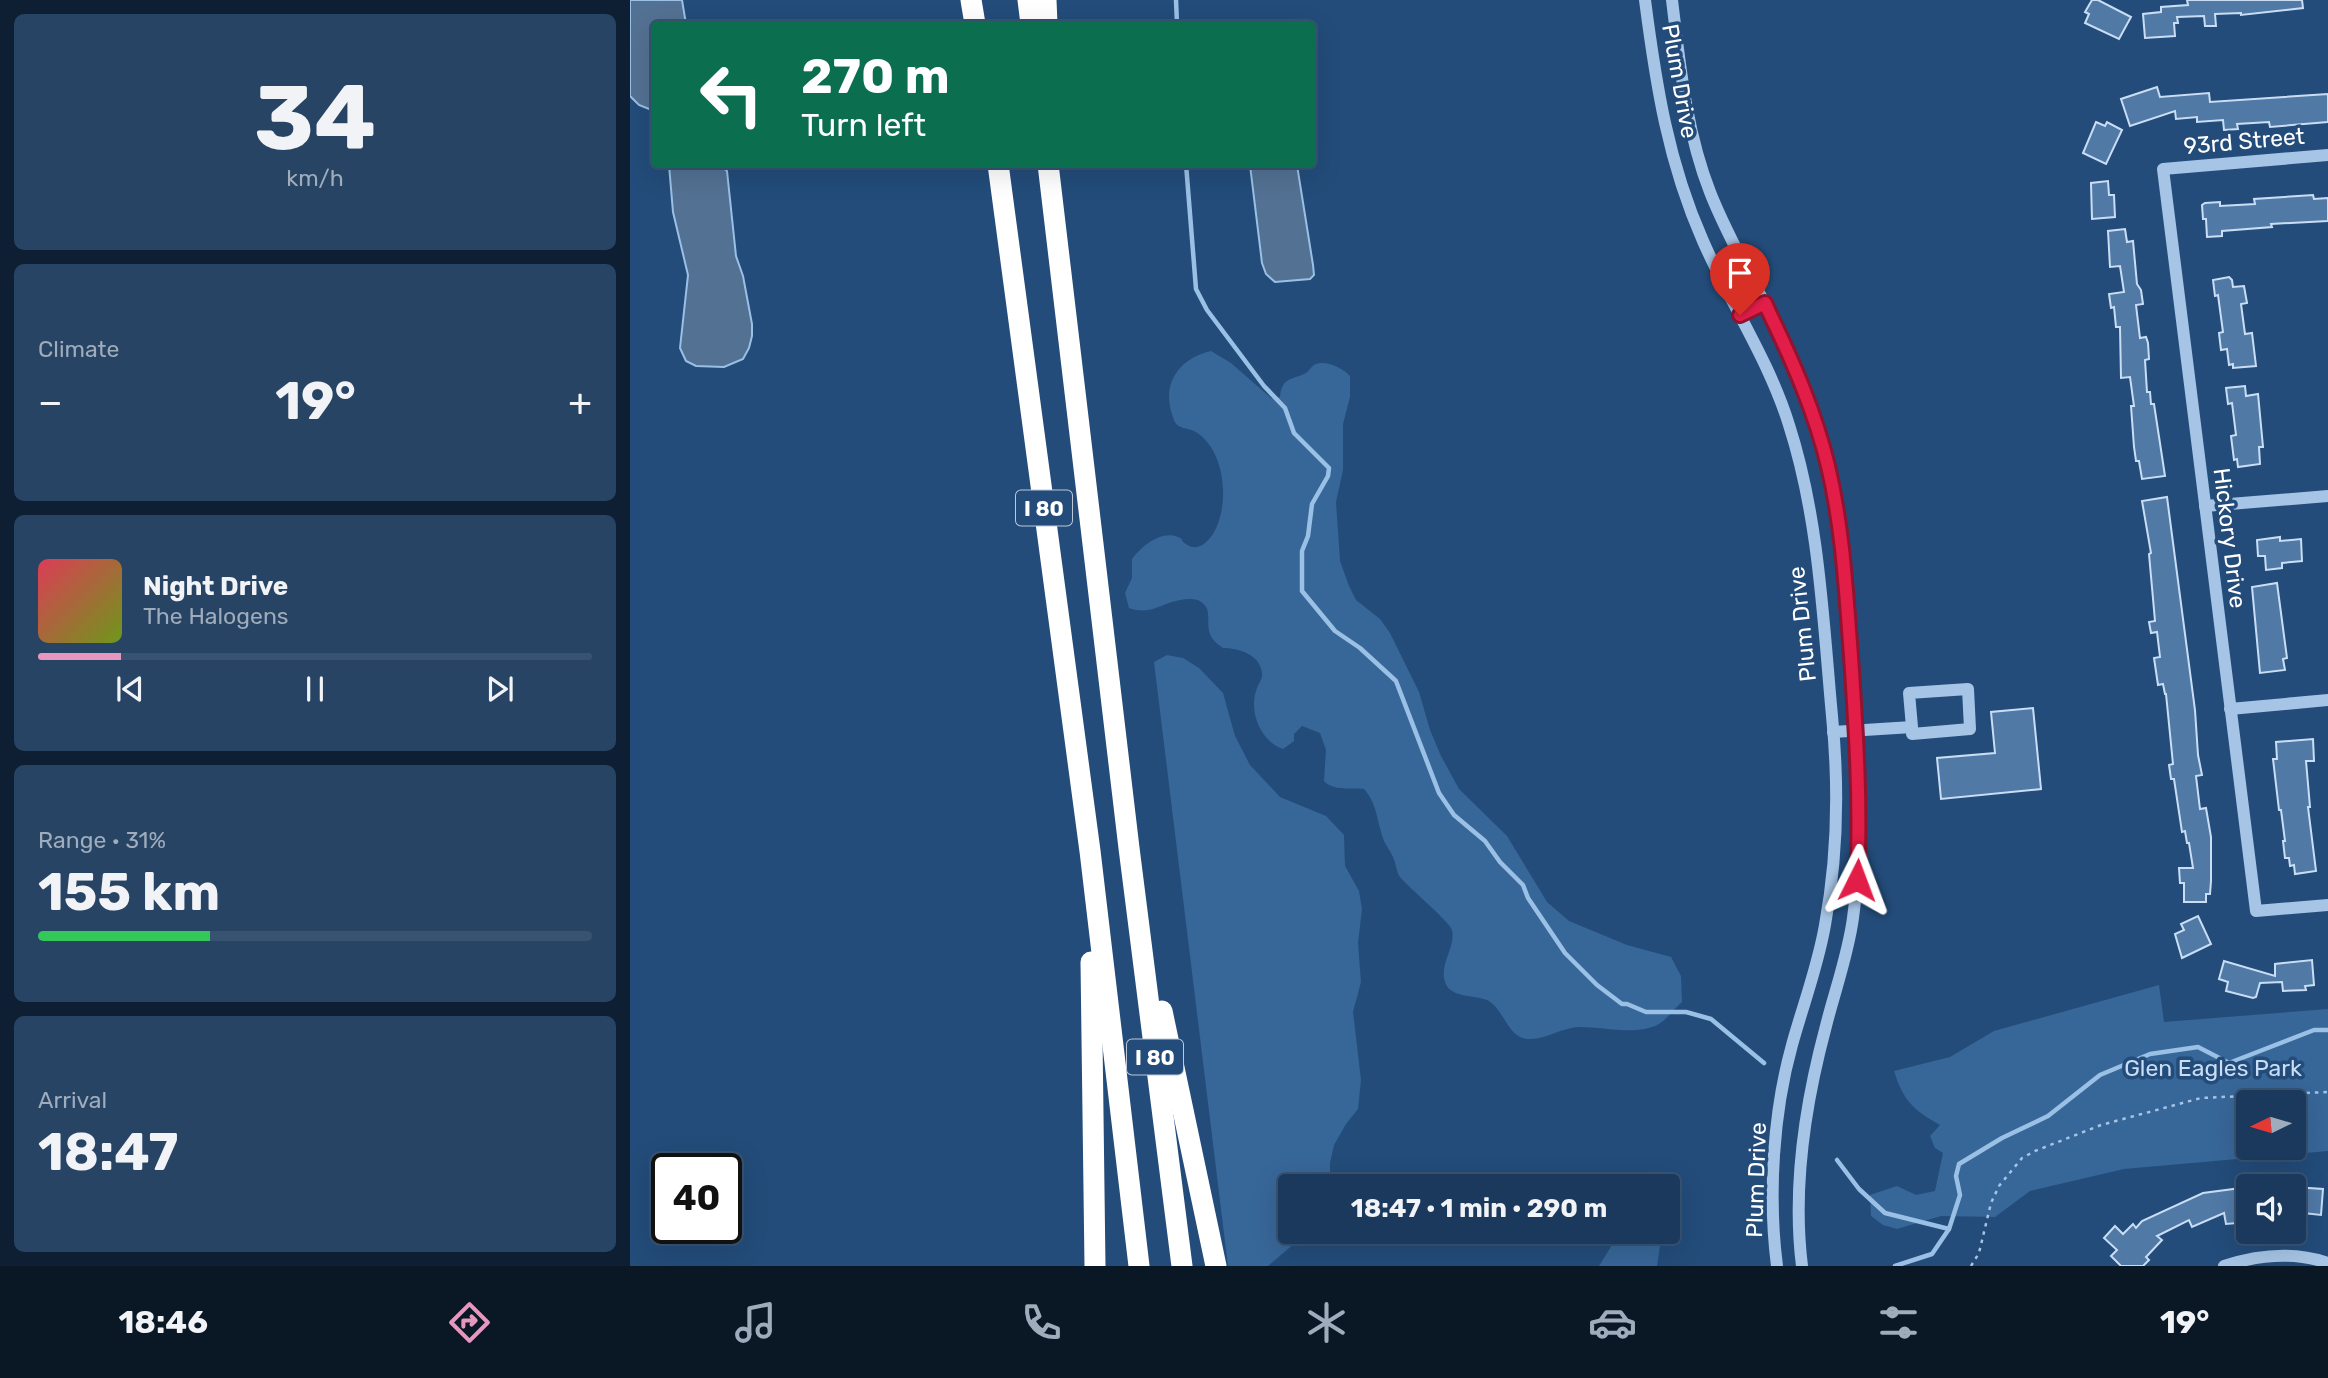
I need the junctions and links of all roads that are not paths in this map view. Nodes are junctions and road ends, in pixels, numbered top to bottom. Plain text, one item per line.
1 (973, 0) edge
2 (1028, 0) edge
3 (1046, 0) edge
4 (1645, 0) edge
5 (1672, 0) edge
6 (976, 21) edge
7 (1031, 21) edge
8 (1046, 21) edge
9 (2328, 155) edge
10 (999, 168) edge
11 (1050, 168) edge
12 (2163, 169) joint
13 (1765, 303) junction
14 (1740, 315) junction
15 (2328, 496) edge
16 (2205, 506) junction
17 (2328, 701) edge
18 (2230, 709) junction
19 (1912, 727) junction
20 (1856, 730) junction
21 (1833, 732) junction
22 (1129, 848) junction
23 (1090, 851) junction
24 (2328, 905) edge
25 (1774, 1171) junction
26 (1800, 1174) junction
27 (2328, 1263) edge
28 (1094, 1266) edge
29 (1139, 1266) edge
30 (1182, 1266) edge
31 (1216, 1266) edge
32 (1777, 1266) edge
33 (1802, 1266) edge
34 (2224, 1266) edge

1 - 6 highway
2 - 7 highway
3 - 8 highway
4 - 14 street, Plum Drive
5 - 13 street, Plum Drive
9 - 12 street, 93rd Street
10 - 23 highway, I 80
11 - 22 highway, I 80
12 - 16 street, Hickory Drive
13 - 14 street
13 - 20 street, Plum Drive
14 - 21 street, Plum Drive
15 - 16 street
16 - 18 street, Hickory Drive
17 - 18 street
18 - 24 street, Hickory Drive
19 - 19 street
19 - 20 street
20 - 21 street
20 - 26 street, Plum Drive
21 - 25 street, Plum Drive
22 - 30 highway, I 80
22 - 31 highway
23 - 28 highway
23 - 29 highway, I 80
25 - 26 street
25 - 32 street, Plum Drive
26 - 33 street, Plum Drive
27 - 34 street

